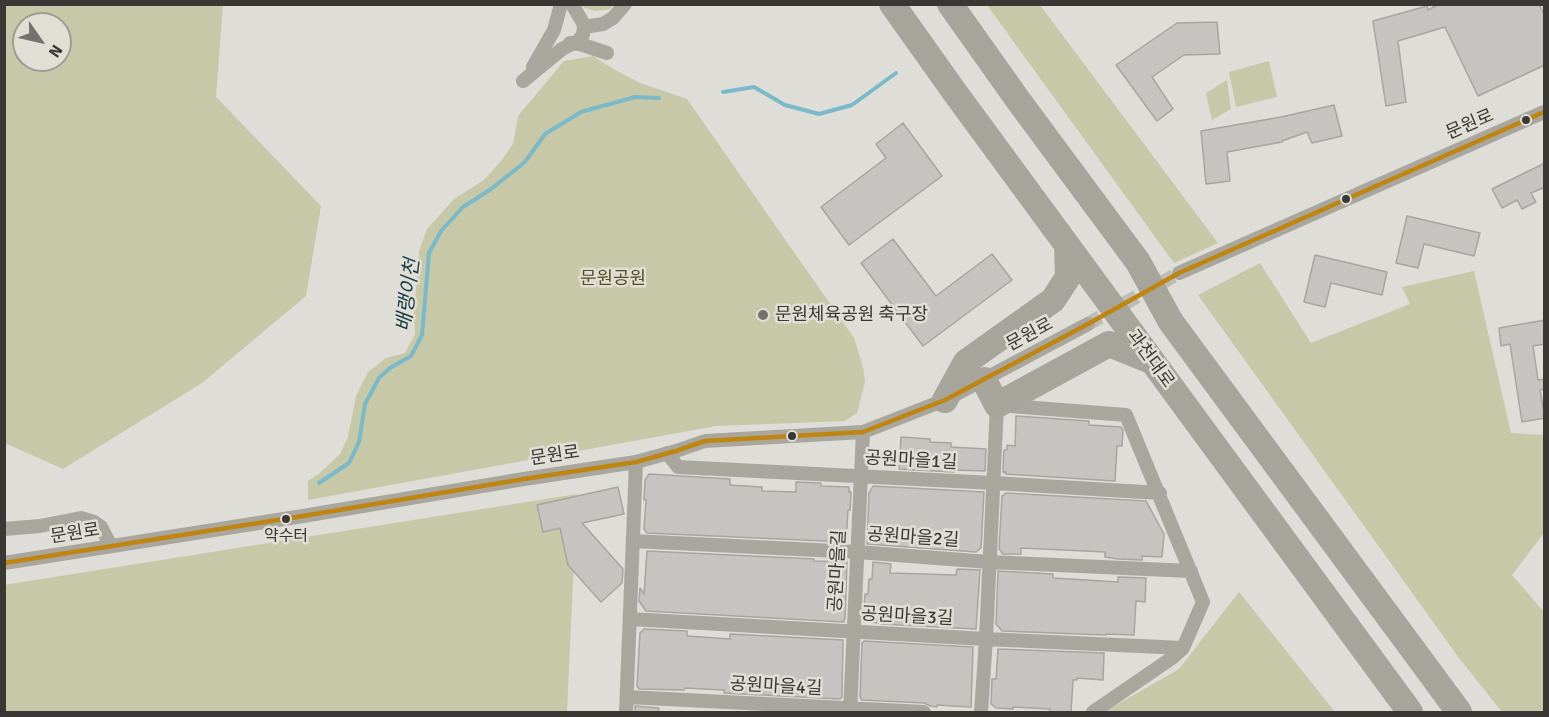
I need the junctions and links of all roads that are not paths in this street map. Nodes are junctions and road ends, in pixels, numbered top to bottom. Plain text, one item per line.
1 (561, 4) edge
2 (625, 4) edge
3 (892, 4) edge
4 (950, 4) edge
5 (579, 20) edge
6 (555, 25) junction
7 (571, 44) junction
8 (1545, 112) edge
9 (1067, 245) junction
10 (1179, 273) tunnel mouth
11 (1088, 324) tunnel mouth
12 (1151, 361) junction
13 (984, 380) junction
14 (945, 400) junction
15 (997, 405) junction
16 (862, 432) junction
17 (667, 453) junction
18 (636, 462) junction
19 (861, 477) junction
20 (994, 483) junction
21 (1160, 493) junction
22 (4, 529) edge
23 (633, 541) junction
24 (111, 546) junction
25 (857, 552) junction
26 (989, 562) junction
27 (4, 563) edge
28 (1191, 571) junction
29 (630, 619) junction
30 (853, 632) junction
31 (986, 639) junction
32 (1183, 648) junction
33 (627, 698) junction
34 (850, 711) edge
35 (626, 712) edge
36 (924, 712) edge
37 (981, 712) edge
38 (1094, 712) edge
39 (1410, 712) edge
40 (1459, 712) edge

1 - 6 street
2 - 5 street
3 - 9 highway, 과천대로
4 - 40 highway
5 - 6 street
5 - 7 street
5 - 7 street
6 - 7 street
6 - 7 street
8 - 10 street, 문원로
9 - 12 highway, 과천대로
9 - 14 highway
11 - 13 street, 문원로
12 - 15 highway
12 - 39 highway, 과천대로
13 - 14 street, 문원로
13 - 15 highway
14 - 16 street, 문원로
15 - 20 street
15 - 21 street
16 - 17 street, 문원로
16 - 19 street, 공원마을길
17 - 18 street, 문원로
17 - 19 street, 공원마을1길
18 - 23 street
18 - 24 street, 문원로
19 - 20 street, 공원마을1길
19 - 25 street, 공원마을길
20 - 21 street, 공원마을1길
20 - 26 street
21 - 28 street
22 - 24 street
23 - 25 street, 공원마을2길
23 - 29 street
24 - 27 street, 문원로
25 - 26 street, 공원마을2길
25 - 30 street, 공원마을길
26 - 28 street, 공원마을2길
26 - 31 street
28 - 32 street
29 - 30 street, 공원마을3길
29 - 33 street
30 - 31 street, 공원마을3길
30 - 34 street, 공원마을길
31 - 32 street, 공원마을3길
31 - 37 street
32 - 38 street
33 - 34 street, 공원마을4길
33 - 35 street
34 - 36 street, 공원마을4길

